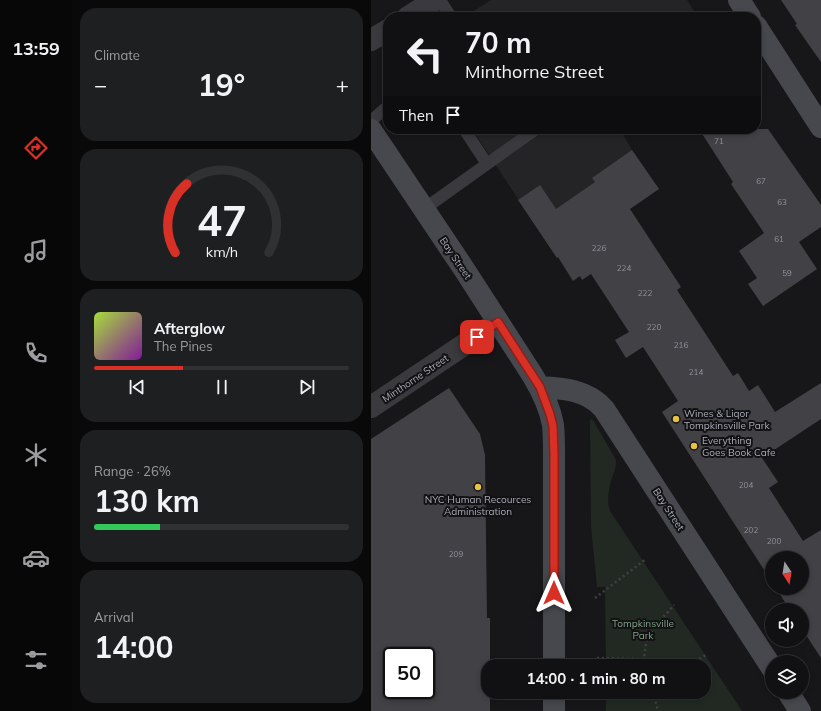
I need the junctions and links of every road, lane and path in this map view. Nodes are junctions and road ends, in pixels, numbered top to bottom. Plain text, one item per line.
1 (435, 0) edge
2 (440, 0) edge
3 (739, 0) edge
4 (416, 12) edge
5 (448, 12) edge
6 (747, 12) edge
7 (383, 33) edge
8 (761, 34) edge
9 (371, 40) edge
10 (383, 110) edge
11 (371, 121) edge
12 (821, 126) edge
13 (371, 130) edge
14 (467, 134) edge
15 (524, 134) edge
16 (487, 164) junction
17 (423, 209) junction
18 (498, 322) junction
19 (540, 387) junction
20 (371, 407) edge
21 (646, 559) dead end
22 (595, 598) dead end
23 (674, 605) dead end
24 (708, 654) dead end
25 (765, 657) edge
26 (597, 658) dead end
27 (554, 659) edge
28 (644, 659) joint
29 (699, 659) edge
30 (554, 699) edge
31 (655, 699) edge
32 (792, 699) edge
33 (554, 711) edge
34 (658, 711) edge
35 (800, 711) edge

1 - 4 street
2 - 5 lane
3 - 6 main road
7 - 9 street
8 - 12 main road
10 - 11 lane
13 - 17 main road, Bay Street
14 - 16 lane
15 - 16 lane
16 - 17 lane
17 - 18 main road, Bay Street
18 - 19 main road, Bay Street
18 - 20 street, Minthorne Street
19 - 25 main road, Bay Street
19 - 27 main road, Bay Street
21 - 22 path
23 - 28 path
24 - 29 path
26 - 28 path
30 - 33 main road
31 - 34 path
32 - 35 main road

